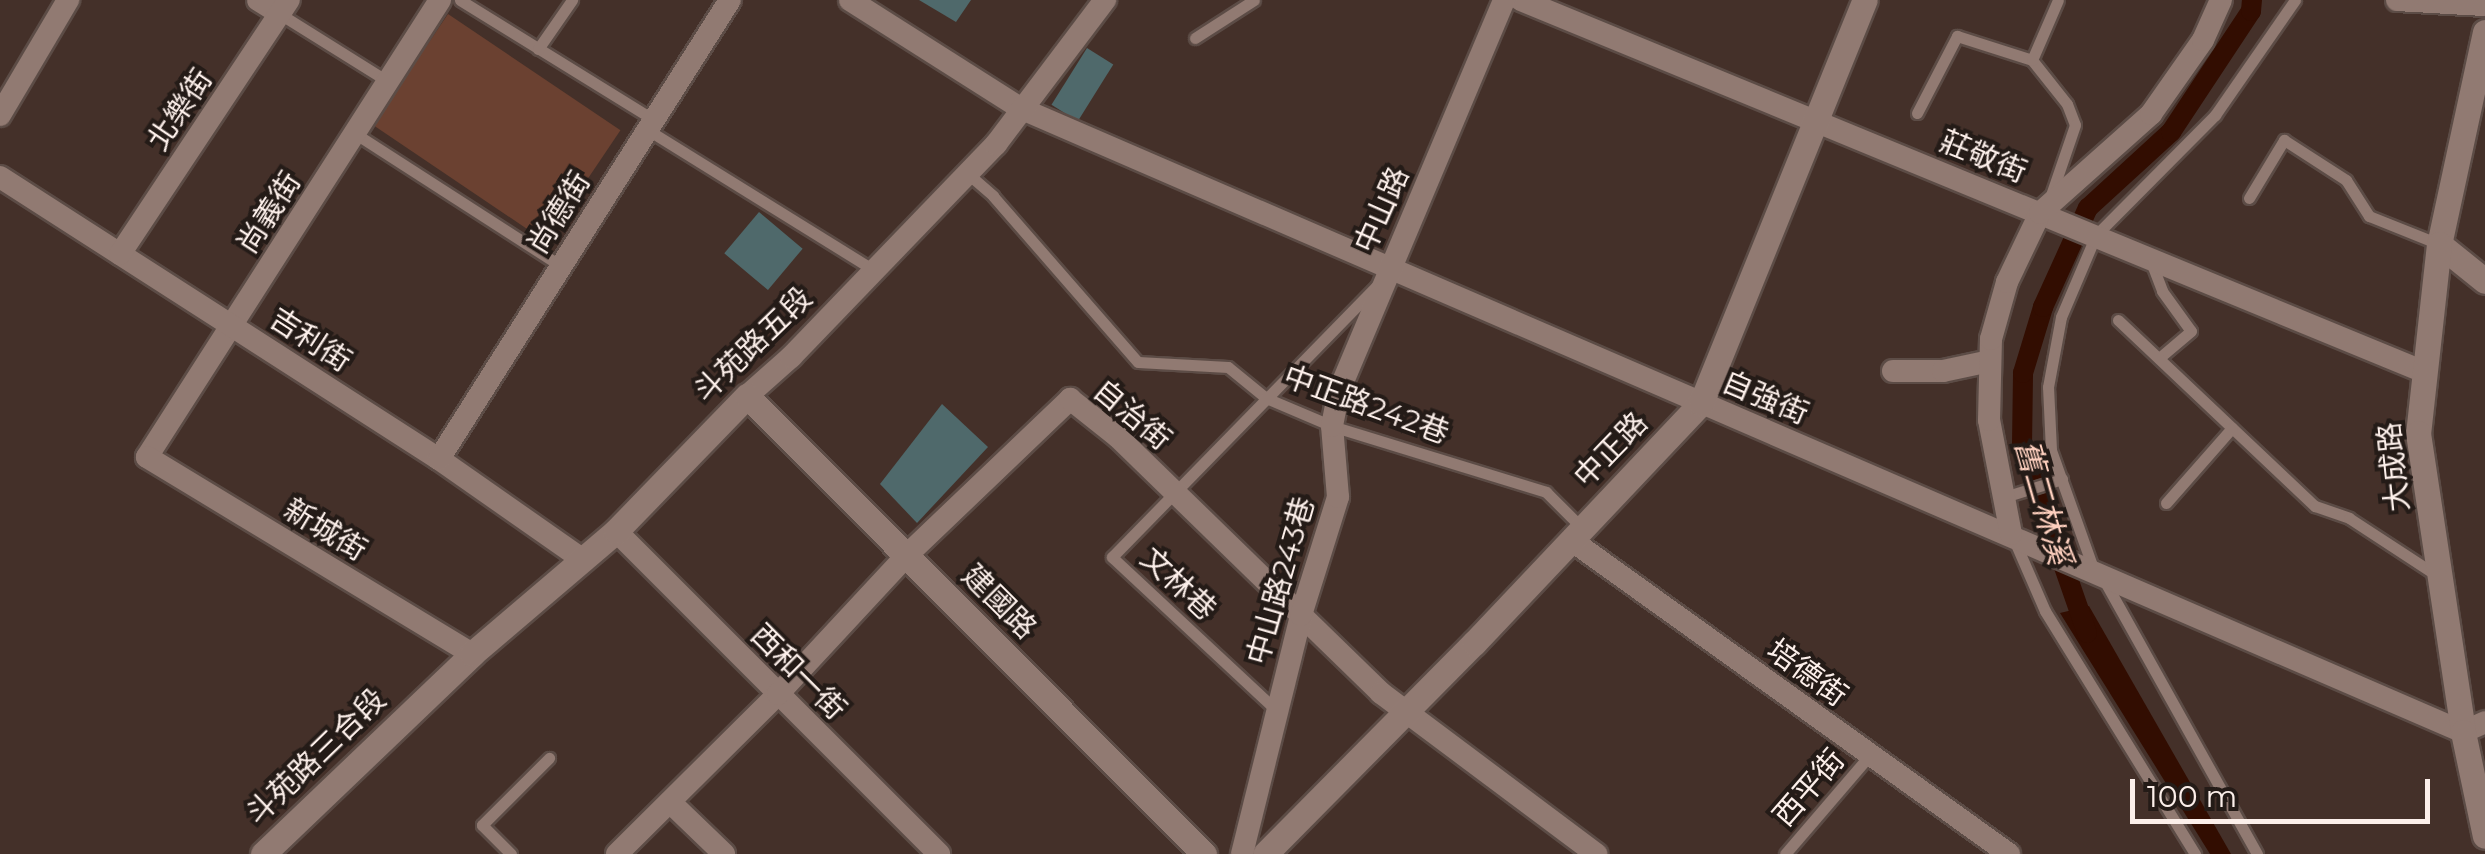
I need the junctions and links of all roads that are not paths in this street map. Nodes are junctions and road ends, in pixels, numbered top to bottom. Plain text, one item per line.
1 (68, 0) edge
2 (258, 0) edge
3 (440, 0) edge
4 (460, 0) edge
5 (572, 0) edge
6 (730, 0) edge
7 (850, 0) edge
8 (1105, 0) edge
9 (1254, 0) edge
10 (1504, 0) edge
11 (1521, 0) edge
12 (1865, 0) edge
13 (2058, 0) edge
14 (2221, 0) edge
15 (2295, 0) edge
16 (2399, 0) edge
17 (2485, 5) edge
18 (285, 7) edge
19 (2485, 32) edge
20 (1195, 38) dead end
21 (538, 49) junction
22 (2032, 60) junction
23 (388, 82) junction
24 (2480, 90) edge
25 (1022, 109) junction
26 (1917, 113) dead end
27 (0, 115) edge
28 (1816, 122) junction
29 (651, 125) junction
30 (356, 134) junction
31 (968, 173) junction
32 (0, 176) edge
33 (2248, 198) dead end
34 (2043, 210) junction
35 (2096, 235) junction
36 (2439, 244) junction
37 (120, 254) junction
38 (2149, 258) junction
39 (561, 266) junction
40 (874, 270) junction
41 (1390, 271) junction
42 (2485, 281) edge
43 (2118, 320) dead end
44 (233, 326) junction
45 (2159, 358) junction
46 (1990, 361) junction
47 (1893, 371) dead end
48 (2422, 371) junction
49 (748, 396) junction
50 (1266, 398) junction
51 (1701, 403) junction
52 (1332, 426) junction
53 (2232, 428) junction
54 (147, 457) joint
55 (439, 458) junction
56 (2062, 479) junction
57 (1174, 492) junction
58 (2001, 498) junction
59 (2166, 503) dead end
60 (616, 531) junction
61 (1576, 534) junction
62 (2011, 534) junction
63 (908, 556) junction
64 (582, 560) junction
65 (2096, 570) junction
66 (2443, 580) junction
67 (1300, 615) junction
68 (472, 654) junction
69 (778, 694) junction
70 (415, 706) joint
71 (1276, 709) junction
72 (1408, 712) junction
73 (2474, 727) edge
74 (1870, 755) junction
75 (550, 758) dead end
76 (670, 802) junction
77 (2485, 836) edge
78 (263, 854) edge
79 (511, 854) edge
80 (617, 854) edge
81 (724, 854) edge
82 (939, 854) edge
83 (1204, 854) edge
84 (1242, 854) edge
85 (1265, 854) edge
86 (1596, 854) edge
87 (1785, 854) edge
88 (2009, 854) edge
89 (2195, 854) edge
90 (2257, 854) edge

1 - 27 street
2 - 18 street
3 - 23 street, 尚義街
4 - 21 lane
5 - 21 lane
6 - 29 street, 尚德街
7 - 25 street, 自強街
8 - 25 street, 斗苑路五段
9 - 20 lane
10 - 41 street, 中山路
11 - 28 street, 莊敬街
12 - 28 main road, 中正路
13 - 22 lane
14 - 34 street
15 - 35 lane
16 - 17 street
18 - 23 lane
18 - 37 street, 北樂街
19 - 24 main road, 大成路
21 - 29 lane
22 - 26 lane
22 - 34 lane
23 - 30 street, 尚義街
24 - 36 main road, 大成路
25 - 31 street, 斗苑路五段
25 - 41 street, 自強街
28 - 34 street, 莊敬街
28 - 51 main road, 中正路
29 - 39 street, 尚德街
29 - 40 lane
30 - 39 lane
30 - 44 street, 尚義街
31 - 40 street, 斗苑路五段
31 - 50 lane, 中正路242巷
32 - 37 street, 吉利街
33 - 36 lane
34 - 35 street, 莊敬街
34 - 46 street
35 - 38 street, 莊敬街
35 - 56 lane
36 - 42 main road
36 - 48 main road, 大成路
37 - 44 street, 吉利街
38 - 45 lane
38 - 48 street, 莊敬街
39 - 55 street, 尚德街
40 - 49 street, 斗苑路五段
41 - 50 lane, 中山路
41 - 51 street, 自強街
41 - 52 street, 中山路243巷
43 - 45 lane
44 - 54 street, 尚義街
44 - 55 street, 吉利街
45 - 53 lane
46 - 47 street
46 - 58 street
48 - 66 main road, 大成路
49 - 60 main road, 斗苑路五段
49 - 63 main road, 建國路
50 - 52 lane, 中正路242巷
50 - 57 lane, 中山路
51 - 61 main road, 中正路
51 - 62 street, 自強街
52 - 61 lane, 中正路242巷
52 - 67 street, 中山路243巷
53 - 59 lane
53 - 66 lane
54 - 68 street, 新城街
55 - 64 street, 吉利街
56 - 58 lane
56 - 65 lane
57 - 63 street, 自治街
57 - 67 street, 自治街
57 - 71 lane, 文林巷
58 - 62 street
60 - 64 main road, 斗苑路五段
60 - 69 street, 西和一街
61 - 72 main road, 中正路
61 - 74 street, 培德街
62 - 65 street, 自強街
62 - 89 lane
63 - 69 street, 自治街
63 - 83 main road, 建國路
64 - 68 main road, 斗苑路五段
65 - 73 street, 自強街
65 - 90 lane
66 - 73 main road, 大成路
67 - 71 street, 中山路243巷
67 - 72 street, 自治街
68 - 70 main road, 斗苑路五段
69 - 76 street, 自治街
69 - 82 street, 西和一街
70 - 78 main road, 斗苑路三合段
71 - 84 street, 中山路243巷
72 - 85 main road, 中正路
72 - 86 street, 自治街
73 - 77 main road, 大成路
74 - 87 lane, 西平街
74 - 88 street, 培德街
75 - 79 lane
76 - 80 street, 自治街
76 - 81 street

